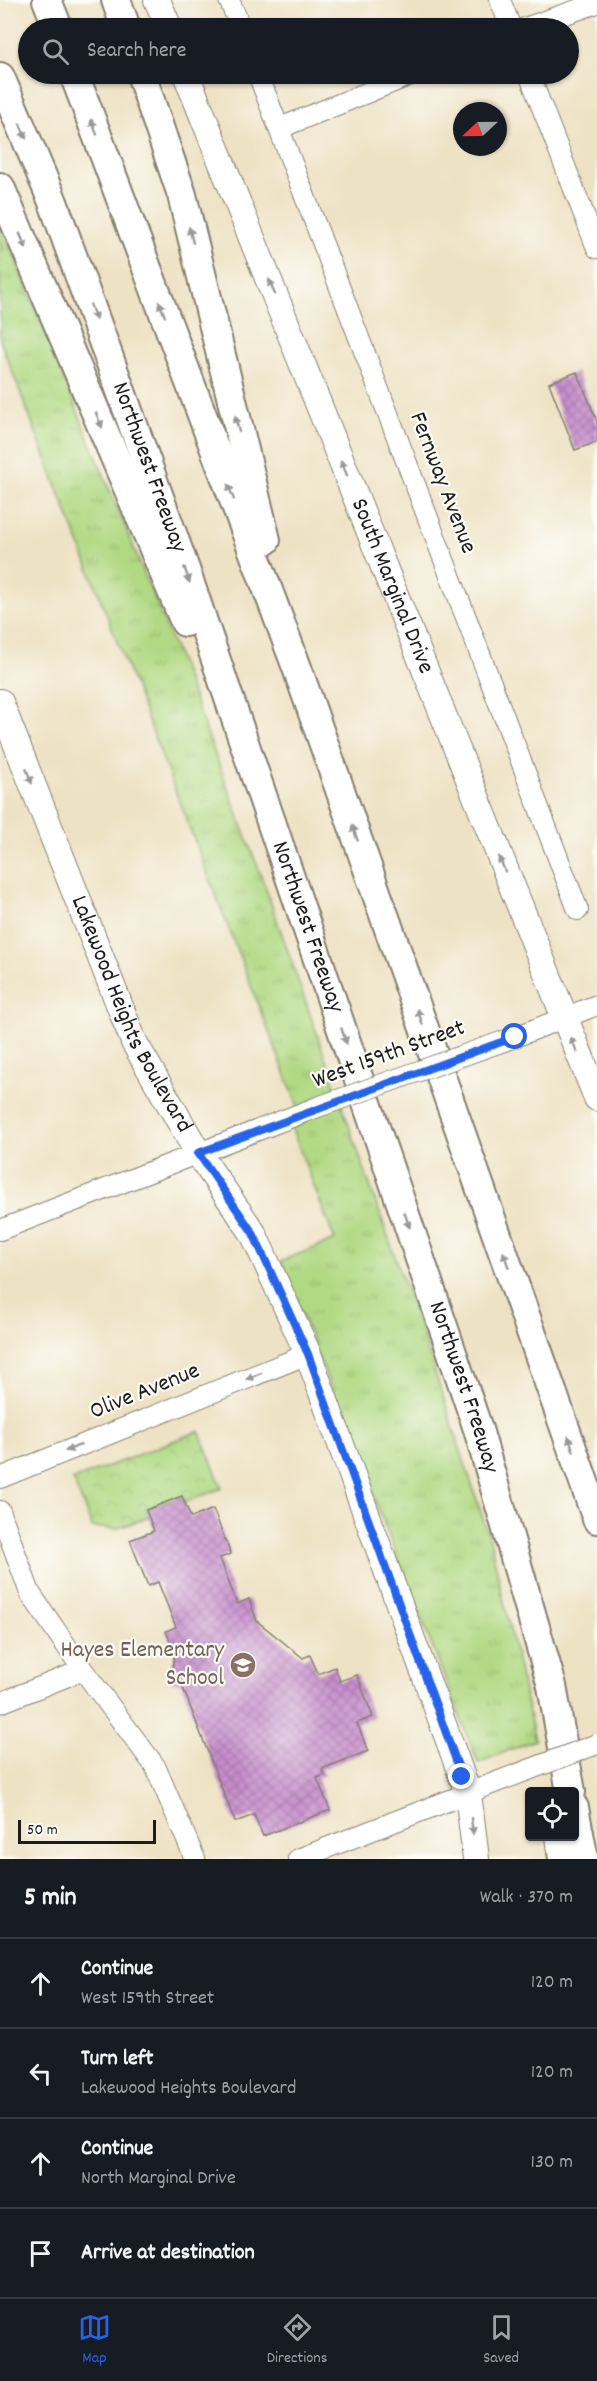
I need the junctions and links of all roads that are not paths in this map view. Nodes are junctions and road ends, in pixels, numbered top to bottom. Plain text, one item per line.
1 (47, 0) edge
2 (116, 0) edge
3 (157, 0) edge
4 (229, 0) edge
5 (500, 0) edge
6 (597, 3) edge
7 (54, 18) edge
8 (122, 18) edge
9 (165, 18) edge
10 (237, 18) edge
11 (507, 18) edge
12 (554, 18) edge
13 (0, 77) edge
14 (78, 84) edge
15 (144, 84) edge
16 (190, 84) edge
17 (262, 84) edge
18 (388, 84) edge
19 (533, 84) edge
20 (280, 128) junction
21 (0, 187) edge
22 (597, 248) edge
23 (296, 665) junction
24 (0, 702) edge
25 (278, 841) junction
26 (578, 910) dead end
27 (597, 1005) edge
28 (564, 1019) junction
29 (597, 1098) edge
30 (198, 1153) junction
31 (0, 1230) edge
32 (308, 1354) junction
33 (478, 1429) junction
34 (0, 1478) edge
35 (0, 1511) edge
36 (597, 1519) edge
37 (83, 1671) junction
38 (0, 1703) edge
39 (597, 1744) edge
40 (555, 1787) edge
41 (571, 1787) edge
42 (468, 1793) junction
43 (579, 1834) edge
44 (561, 1841) edge
45 (195, 1859) edge
46 (298, 1859) edge
47 (476, 1859) edge
48 (563, 1859) edge
49 (584, 1859) edge

1 - 7 highway
2 - 8 highway
3 - 9 main road
4 - 10 street
5 - 11 street
6 - 12 street
13 -> 25 highway, Northwest Freeway
23 -> 14 highway
23 -> 15 highway
28 -> 16 main road, South Marginal Drive
17 - 20 street, Fernway Avenue
18 - 20 street
19 - 22 street
20 - 26 street, Fernway Avenue
21 -> 25 highway
36 -> 23 highway
24 -> 30 main road, Lakewood Heights Boulevard
25 -> 33 highway, Northwest Freeway
27 - 28 street, West 159th Street
29 -> 28 main road, South Marginal Drive
28 - 30 street, West 159th Street, bridge
30 - 31 street, West 159th Street
30 - 32 main road, Lakewood Heights Boulevard
32 -> 34 street, Olive Avenue
32 - 42 main road, Lakewood Heights Boulevard
33 - 40 highway
33 - 41 highway, Northwest Freeway
35 - 37 street
37 - 38 street
37 - 45 street
39 - 42 street, bridge
42 - 46 street
42 -> 47 main road, Lakewood Heights Boulevard
43 - 49 highway
44 - 48 highway

